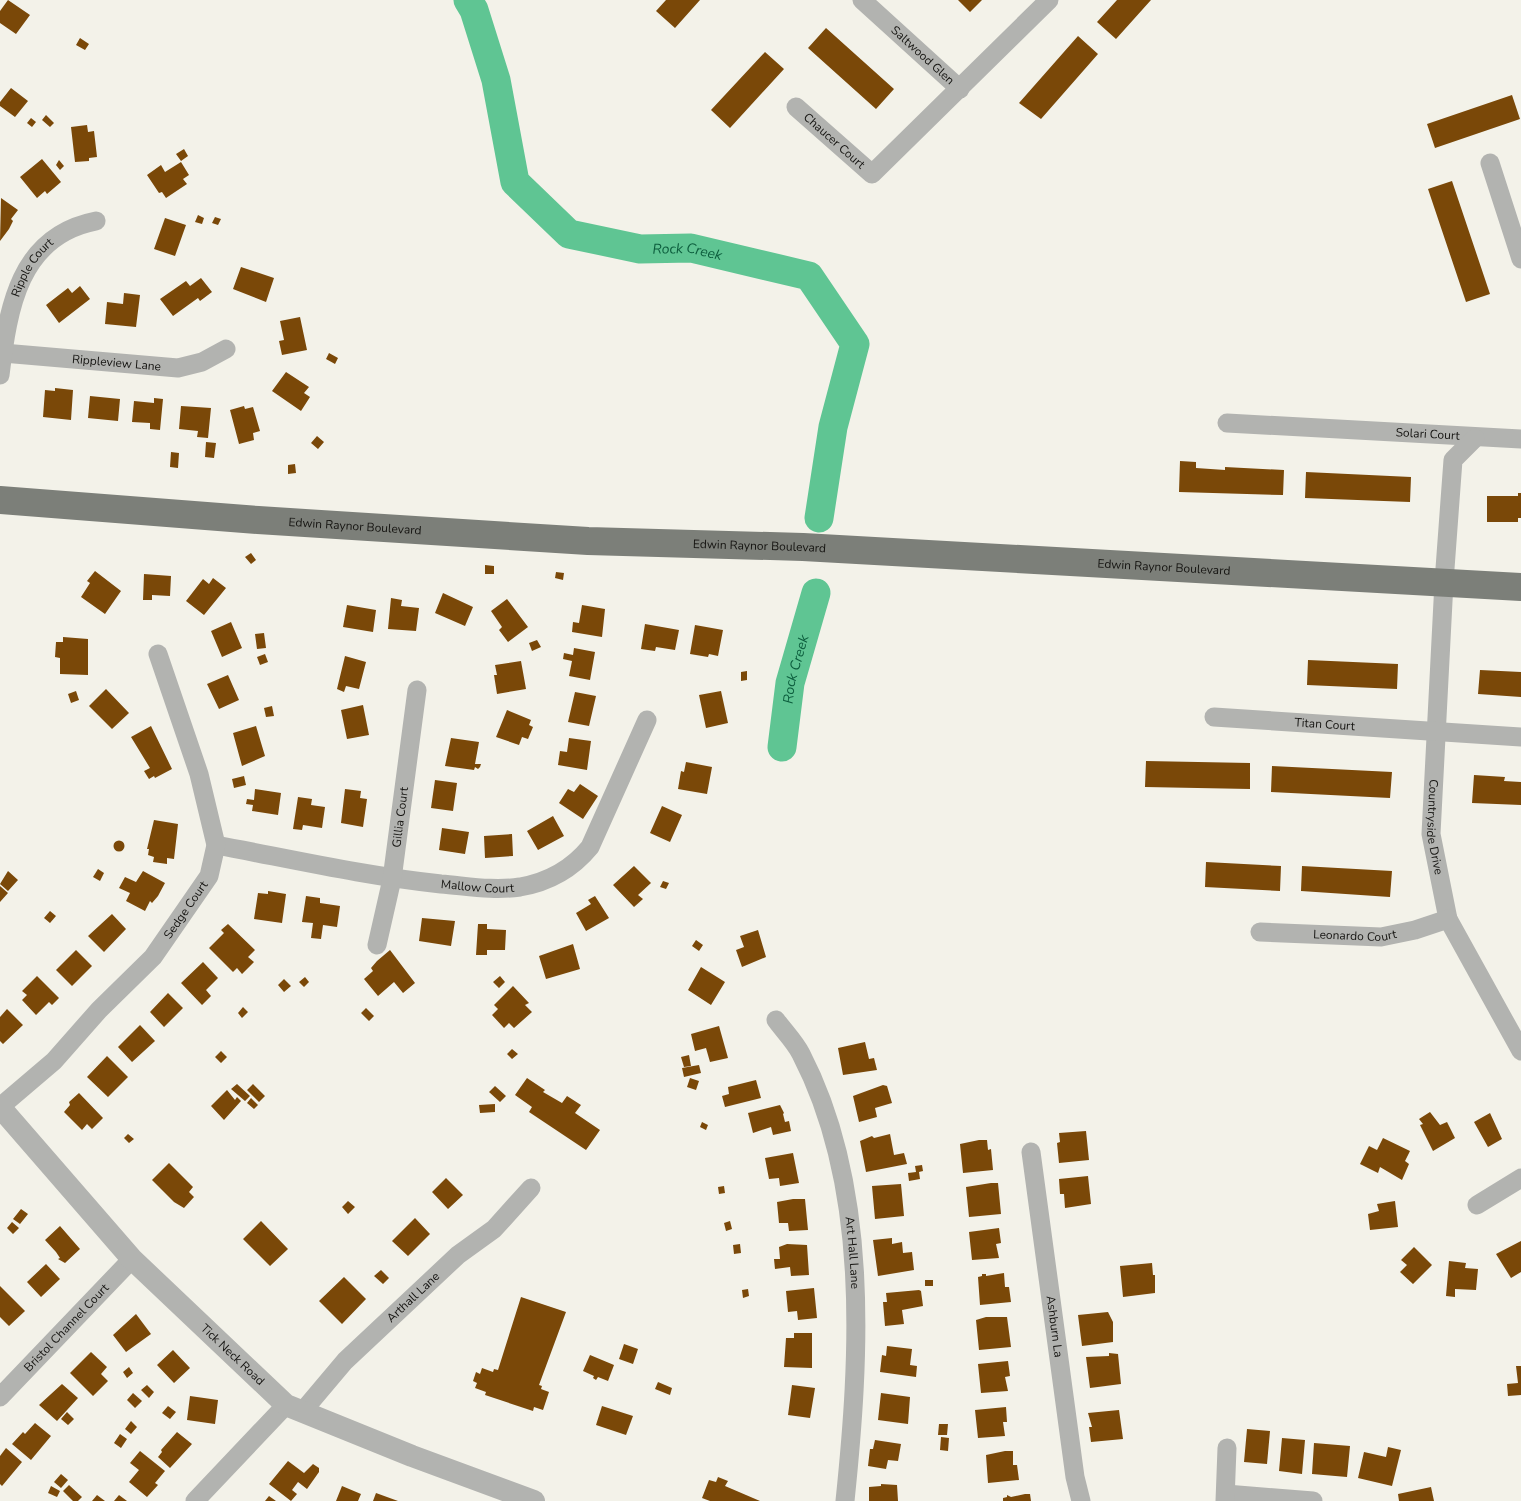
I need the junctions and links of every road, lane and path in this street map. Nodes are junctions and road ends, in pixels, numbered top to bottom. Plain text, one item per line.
1 (1048, 0) edge
2 (866, 1) edge
3 (960, 89) junction
4 (796, 107) dead end
5 (1490, 163) dead end
6 (872, 174) joint
7 (96, 221) dead end
8 (1521, 259) edge
9 (226, 350) dead end
10 (3, 353) junction
11 (0, 375) edge
12 (1227, 423) dead end
13 (1475, 438) junction
14 (1521, 439) edge
15 (0, 500) edge
16 (1444, 582) junction
17 (1521, 587) edge
18 (158, 654) dead end
19 (417, 690) dead end
20 (1214, 717) dead end
21 (647, 720) dead end
22 (1437, 730) junction
23 (1521, 737) edge
24 (216, 845) junction
25 (392, 878) junction
26 (1448, 920) junction
27 (1260, 932) dead end
28 (377, 945) dead end
29 (776, 1020) dead end
30 (1521, 1051) edge
31 (0, 1107) edge
32 (1031, 1152) dead end
33 (1521, 1178) edge
34 (531, 1188) dead end
35 (1477, 1205) dead end
36 (132, 1259) junction
37 (0, 1396) edge
38 (294, 1409) junction
39 (1227, 1448) dead end
40 (1226, 1498) edge
41 (195, 1501) edge
42 (534, 1501) edge
43 (845, 1501) edge
44 (1081, 1501) edge
45 (1313, 1501) edge

1 - 3 street
2 - 3 street, Saltwood Glen
3 - 6 street, Saltwood Glen
4 - 6 street, Chaucer Court
5 - 8 street
7 - 10 street, Ripple Court
9 - 10 street, Rippleview Lane
10 - 11 street, Ripple Court
12 - 13 street, Solari Court
13 - 14 street
13 - 16 street, Solari Court
15 - 16 main road, Edwin Raynor Boulevard
16 - 17 main road, Edwin Raynor Boulevard
16 - 22 street, Countryside Drive
18 - 24 street, Sedge Court
19 - 25 street, Gillia Court
20 - 22 street, Titan Court
21 - 25 street, Mallow Court
22 - 23 street, Titan Court
22 - 26 street, Countryside Drive
24 - 25 street, Mallow Court
24 - 31 street, Sedge Court
25 - 28 street, Gillia Court
26 - 27 street, Leonardo Court
26 - 30 street, Countryside Drive
29 - 43 street, Art Hall Lane
31 - 36 street, Tick Neck Road
32 - 44 street, Ashburn La
33 - 35 street
34 - 38 street, Arthall Lane
36 - 37 street, Bristol Channel Court
36 - 38 street, Tick Neck Road
38 - 41 street, Arthall Lane
38 - 42 street, Tick Neck Road
39 - 40 street
40 - 45 street

